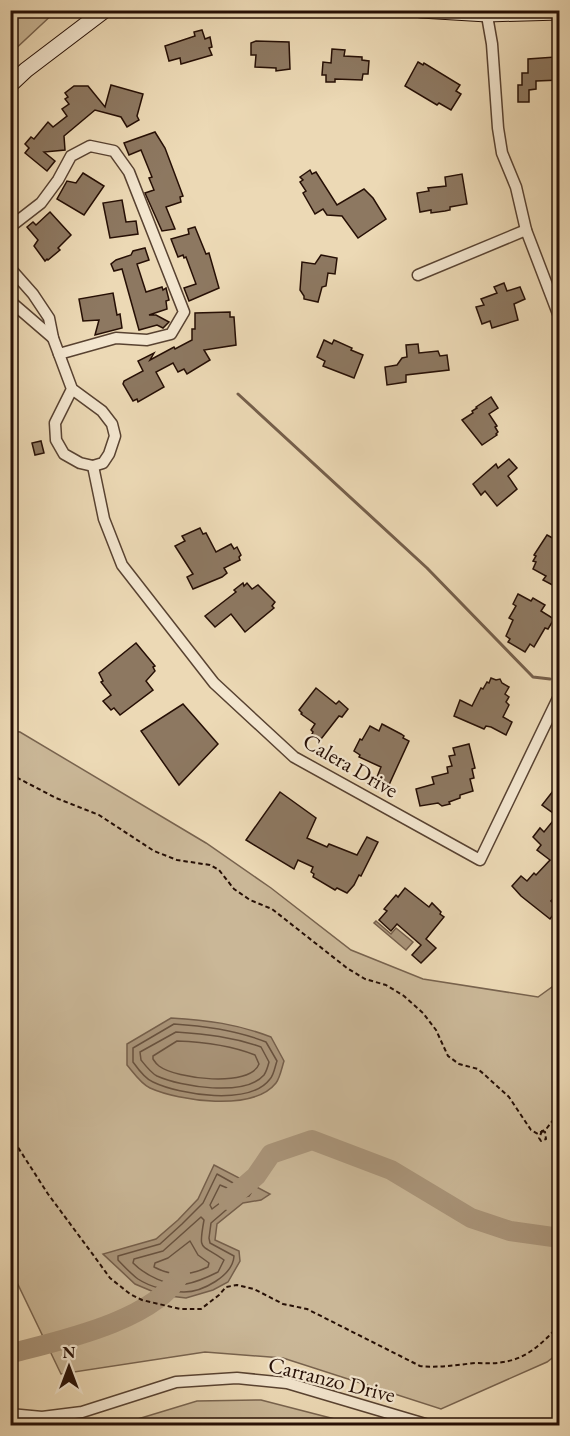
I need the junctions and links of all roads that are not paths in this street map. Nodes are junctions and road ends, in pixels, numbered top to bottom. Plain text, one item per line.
1 (105, 10) edge
2 (421, 10) edge
3 (486, 12) edge
4 (560, 12) edge
5 (10, 85) edge
6 (10, 227) edge
7 (526, 230) junction
8 (10, 268) edge
9 (418, 275) dead end
10 (10, 301) edge
11 (560, 319) edge
12 (53, 338) junction
13 (59, 354) junction
14 (72, 389) junction
15 (93, 466) junction
16 (560, 694) edge
17 (10, 1414) edge
18 (432, 1425) edge

1 - 5 street
2 - 3 street
3 - 4 street
3 - 7 street
6 - 13 street
7 - 9 street
7 - 11 street
8 - 12 street
10 - 12 street
12 - 13 street
13 - 14 street
14 - 15 street
14 - 15 street
15 - 16 street, Calera Drive
17 - 18 street, Carranzo Drive

